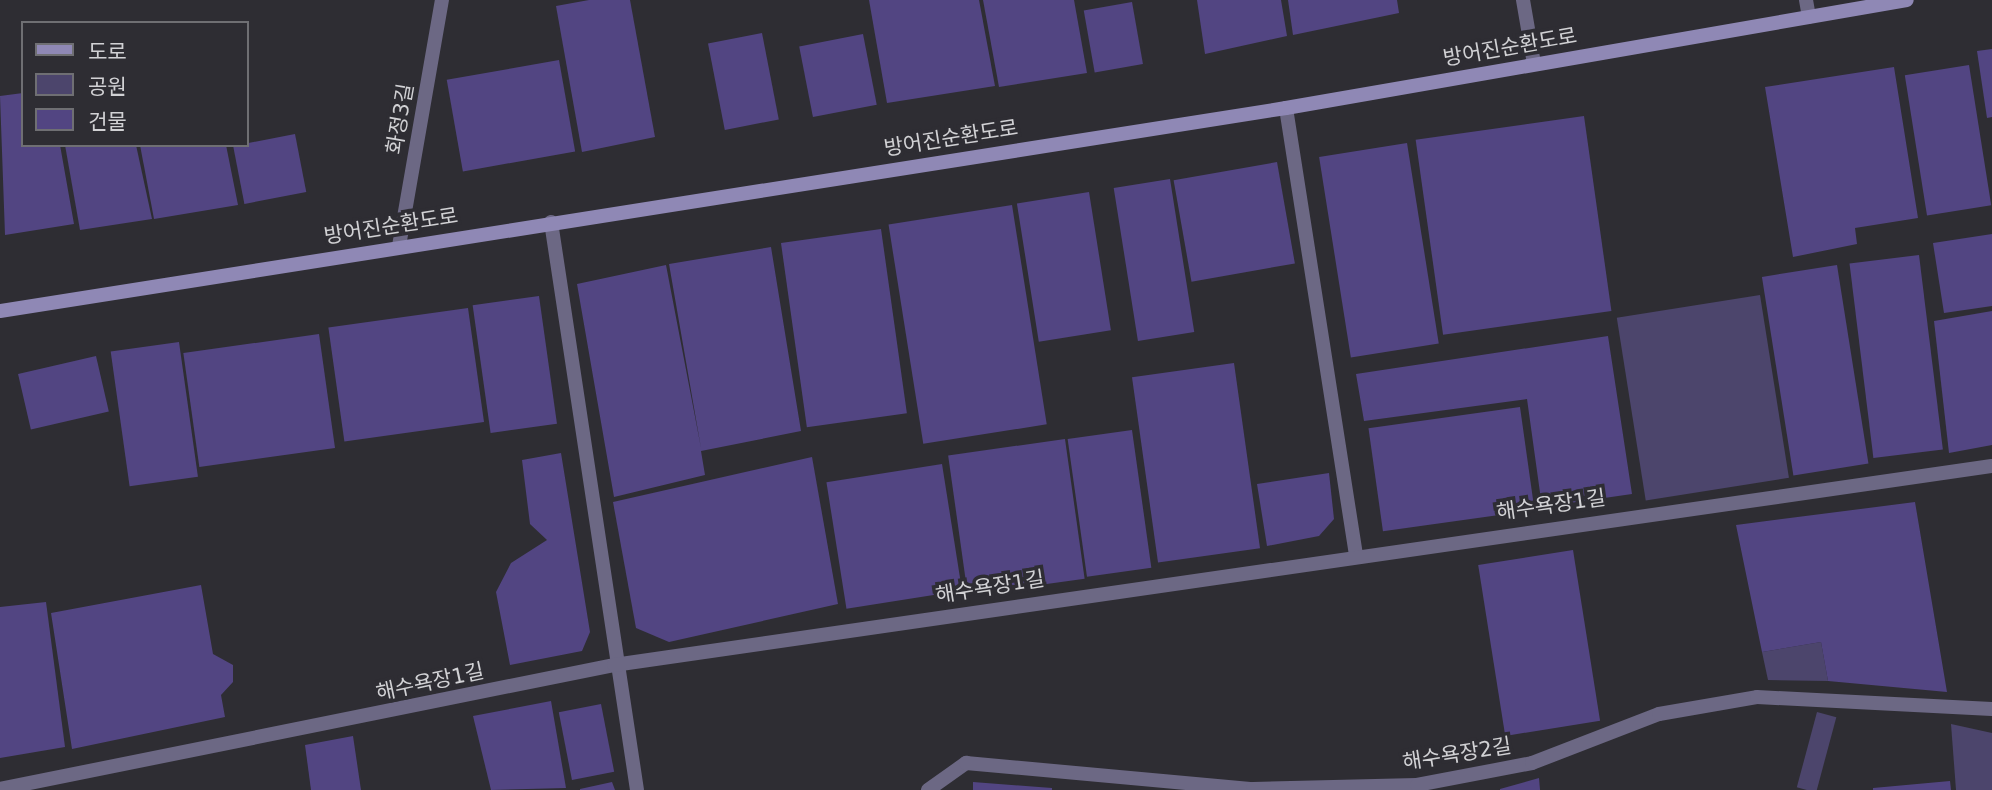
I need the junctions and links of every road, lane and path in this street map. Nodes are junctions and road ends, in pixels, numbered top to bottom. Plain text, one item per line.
1 (442, 0) edge
2 (1524, 0) edge
3 (1806, 0) edge
4 (1907, 0) edge
5 (1809, 17) junction
6 (1534, 64) junction
7 (1286, 108) junction
8 (551, 222) junction
9 (399, 246) junction
10 (0, 311) edge
11 (1992, 466) edge
12 (1356, 554) junction
13 (614, 665) junction
14 (1992, 709) edge
15 (39, 786) edge
16 (0, 789) edge
17 (637, 790) edge
18 (928, 790) edge

1 - 9 street, 화정3길
2 - 6 street
3 - 5 street
4 - 5 main road, 방어진순환도로
5 - 6 main road, 방어진순환도로
6 - 7 main road, 방어진순환도로
7 - 8 main road, 방어진순환도로
7 - 12 street
8 - 9 main road, 방어진순환도로
8 - 13 street
9 - 10 main road, 방어진순환도로
11 - 12 street, 해수욕장1길
12 - 13 street, 해수욕장1길
13 - 15 street, 해수욕장1길
13 - 17 street
14 - 18 street, 해수욕장2길
15 - 16 street, 해수욕장1길

